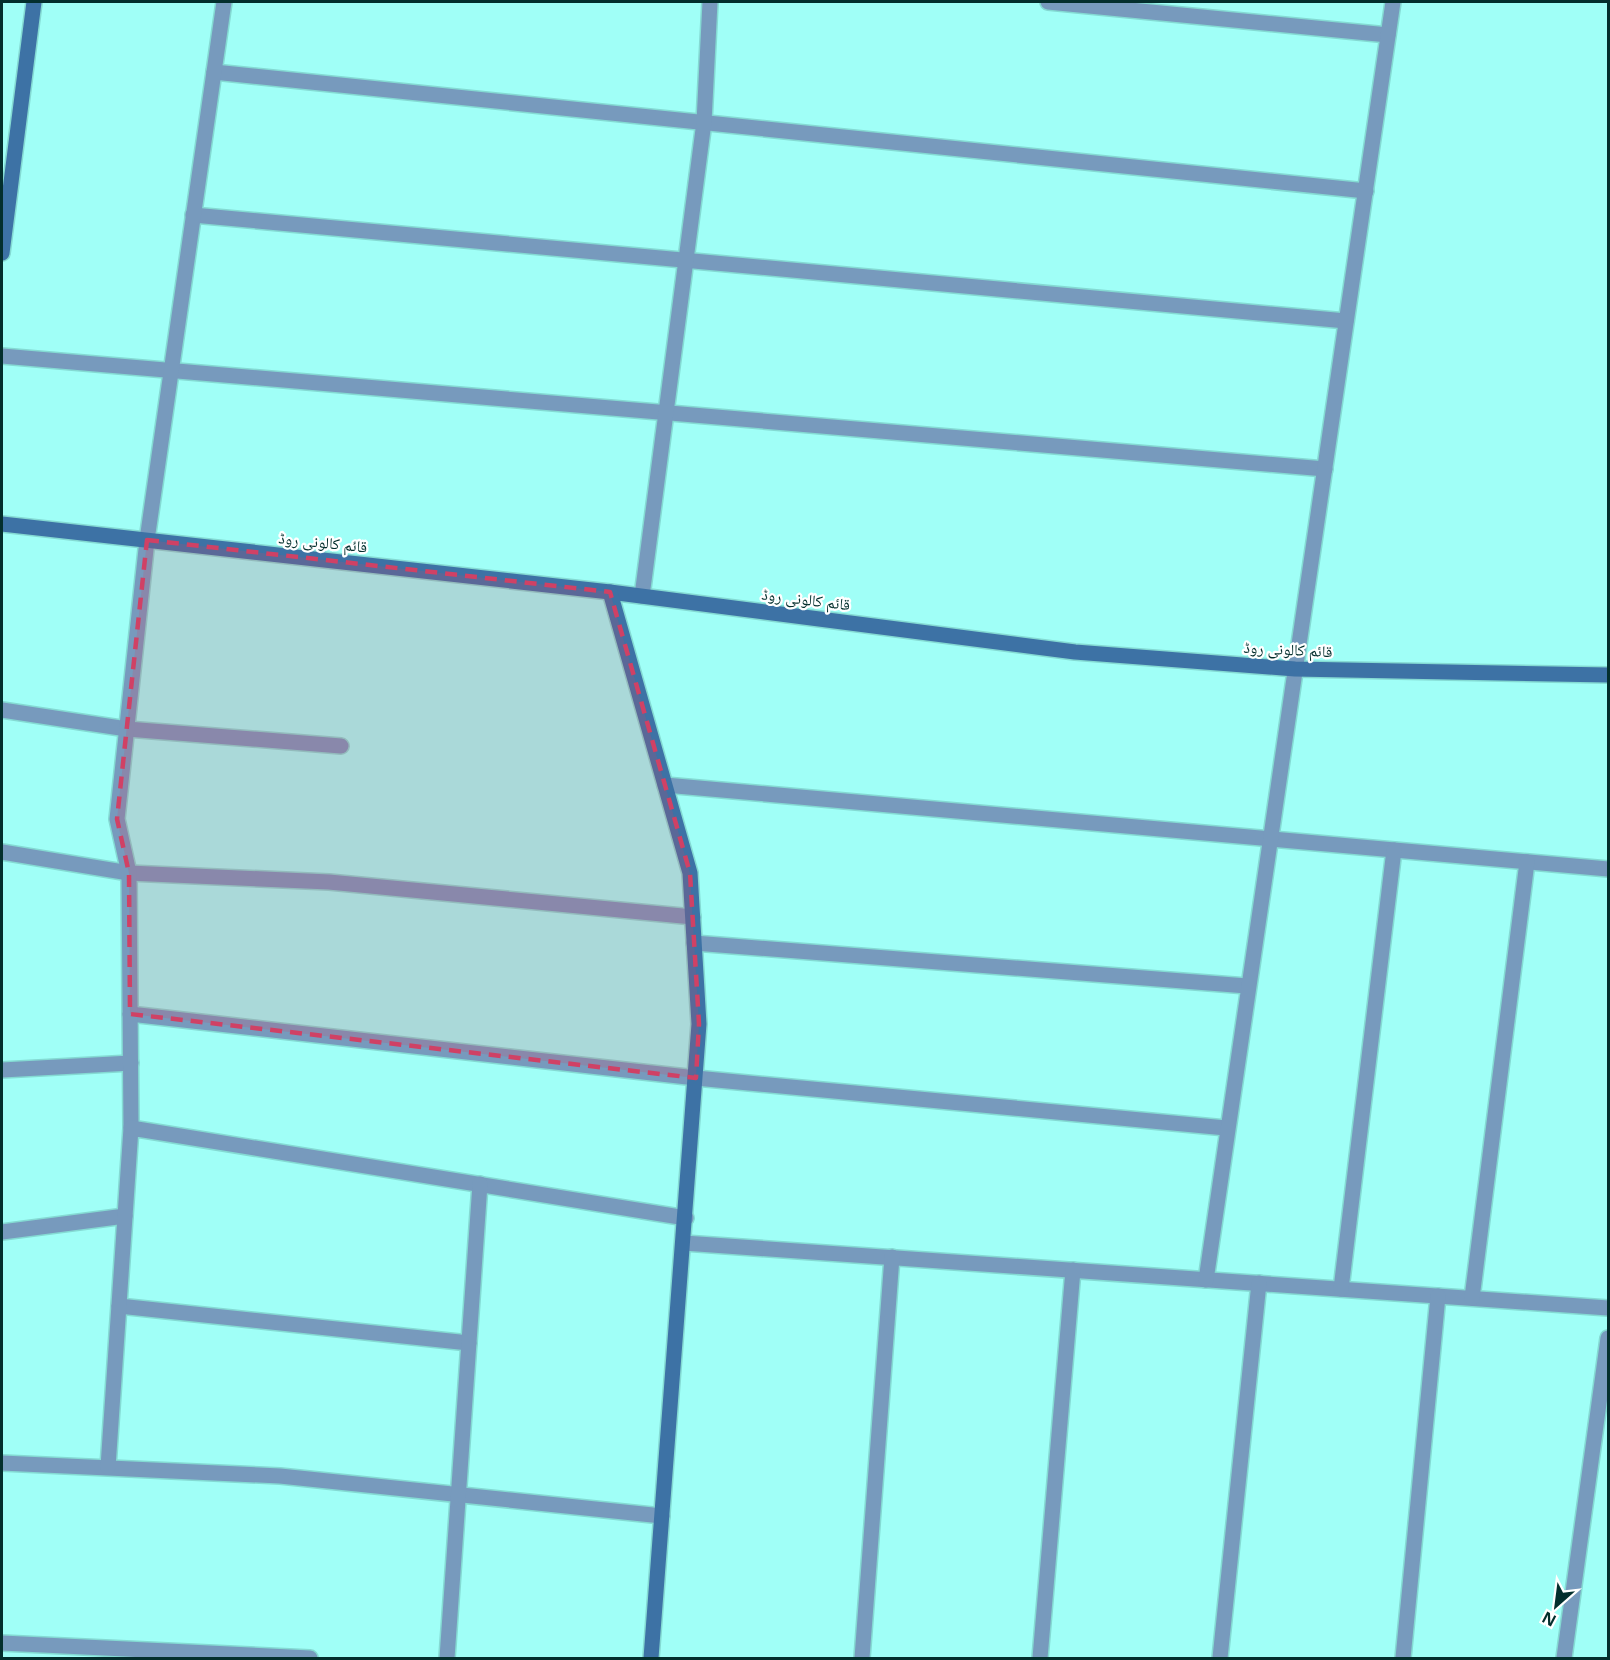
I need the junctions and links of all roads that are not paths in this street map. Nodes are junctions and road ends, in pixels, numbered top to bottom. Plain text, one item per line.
1 (34, 2) edge
2 (224, 2) edge
3 (710, 2) edge
4 (1048, 2) edge
5 (1393, 2) edge
6 (1388, 35) junction
7 (214, 72) junction
8 (704, 122) junction
9 (1366, 191) junction
10 (194, 215) junction
11 (2, 253) edge
12 (686, 261) junction
13 (1346, 321) junction
14 (2, 356) edge
15 (171, 370) junction
16 (666, 412) junction
17 (1325, 469) junction
18 (2, 524) edge
19 (147, 540) junction
20 (610, 592) junction
21 (642, 596) junction
22 (1295, 669) junction
23 (1608, 675) edge
24 (2, 710) edge
25 (127, 729) junction
26 (341, 746) dead end
27 (665, 785) junction
28 (1269, 839) junction
29 (1394, 850) junction
30 (2, 852) edge
31 (1527, 862) junction
32 (1608, 869) edge
33 (129, 873) junction
34 (693, 918) junction
35 (694, 943) junction
36 (1247, 986) junction
37 (130, 1014) junction
38 (131, 1063) junction
39 (2, 1071) edge
40 (696, 1078) junction
41 (131, 1128) junction
42 (1226, 1128) junction
43 (480, 1184) junction
44 (125, 1216) junction
45 (686, 1218) junction
46 (2, 1232) edge
47 (684, 1243) junction
48 (892, 1257) junction
49 (1073, 1270) junction
50 (1206, 1280) junction
51 (1259, 1283) junction
52 (1341, 1289) junction
53 (1438, 1296) junction
54 (1472, 1298) junction
55 (119, 1306) junction
56 (1608, 1308) edge
57 (1608, 1338) edge
58 (469, 1343) junction
59 (2, 1463) edge
60 (108, 1467) junction
61 (458, 1495) junction
62 (663, 1516) junction
63 (2, 1643) edge
64 (264, 1657) edge
65 (310, 1659) edge
66 (447, 1659) edge
67 (651, 1659) edge
68 (862, 1659) edge
69 (1040, 1659) edge
70 (1221, 1659) edge
71 (1403, 1659) edge
72 (1564, 1659) edge

1 - 11 street
2 - 7 street
3 - 8 street
4 - 6 street
5 - 6 street
6 - 9 street
7 - 8 street
7 - 10 street
8 - 9 street
8 - 12 street
9 - 13 street
10 - 12 street
10 - 15 street
12 - 13 street
12 - 16 street
13 - 17 street
14 - 15 street
15 - 16 street
15 - 19 street
16 - 17 street
16 - 21 street
17 - 22 street
18 - 19 street, قائم کالونی روڈ
19 - 20 street, قائم کالونی روڈ
19 - 25 street
20 - 21 street, قائم کالونی روڈ
20 - 27 street
21 - 22 street, قائم کالونی روڈ
22 - 23 street, قائم کالونی روڈ
22 - 28 street
24 - 25 street
25 - 26 street
25 - 33 street
27 - 28 street
27 - 34 street
28 - 29 street
28 - 36 street
29 - 31 street
29 - 52 street
30 - 33 street
31 - 32 street
31 - 54 street
33 - 34 street
33 - 37 street
34 - 35 street
35 - 36 street
35 - 40 street
36 - 42 street
37 - 38 street
37 - 40 street
38 - 39 street
38 - 41 street
40 - 42 street
40 - 45 street
41 - 43 street
41 - 44 street
42 - 50 street
43 - 45 street
43 - 58 street
44 - 46 street
44 - 55 street
45 - 47 street
47 - 48 street
47 - 62 street
48 - 49 street
48 - 68 street
49 - 50 street
49 - 69 street
50 - 51 street
51 - 52 street
51 - 70 street
52 - 53 street
53 - 54 street
53 - 71 street
54 - 56 street
55 - 58 street
55 - 60 street
57 - 72 street
58 - 61 street
59 - 60 street
60 - 61 street
61 - 62 street
61 - 66 street
62 - 67 street
63 - 64 street
64 - 65 street

